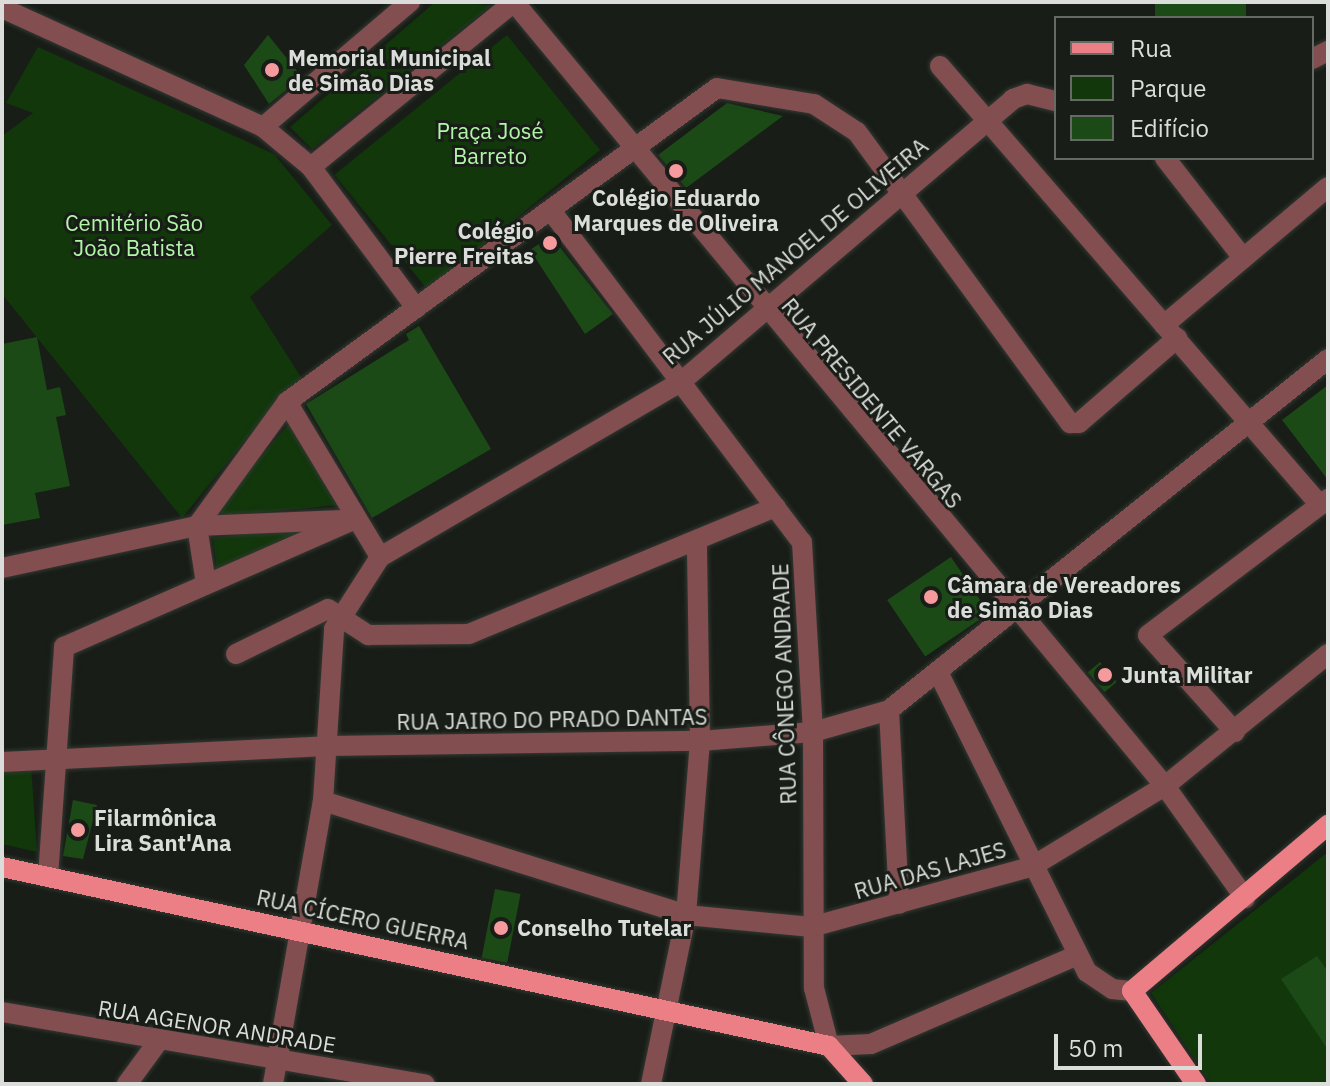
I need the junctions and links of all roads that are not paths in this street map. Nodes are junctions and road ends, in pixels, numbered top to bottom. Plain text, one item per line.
1 (410, 2) edge
2 (514, 2) edge
3 (2, 9) edge
4 (940, 66) dead end
5 (1054, 101) edge
6 (987, 118) junction
7 (263, 127) junction
8 (635, 151) junction
9 (1167, 160) edge
10 (311, 167) junction
11 (1328, 187) edge
12 (903, 191) junction
13 (552, 212) junction
14 (1243, 258) junction
15 (416, 308) junction
16 (765, 311) junction
17 (1171, 332) junction
18 (1328, 359) edge
19 (682, 381) junction
20 (287, 402) junction
21 (1248, 422) junction
22 (1324, 502) edge
23 (776, 507) junction
24 (355, 519) junction
25 (197, 526) junction
26 (697, 545) junction
27 (380, 557) junction
28 (2, 568) edge
29 (206, 584) junction
30 (1013, 610) junction
31 (342, 620) junction
32 (236, 654) dead end
33 (1328, 654) edge
34 (938, 672) junction
35 (889, 710) junction
36 (813, 732) junction
37 (1235, 732) junction
38 (700, 741) junction
39 (327, 746) junction
40 (53, 760) junction
41 (2, 762) edge
42 (1165, 786) junction
43 (323, 801) junction
44 (1328, 825) edge
45 (2, 867) edge
46 (1031, 867) junction
47 (48, 877) junction
48 (1245, 898) junction
49 (899, 904) junction
50 (686, 915) junction
51 (811, 927) junction
52 (301, 931) junction
53 (1078, 955) junction
54 (1132, 991) junction
55 (667, 1008) junction
56 (2, 1012) edge
57 (157, 1043) junction
58 (829, 1046) junction
59 (275, 1062) junction
60 (127, 1084) edge
61 (273, 1084) edge
62 (425, 1084) edge
63 (651, 1084) edge
64 (863, 1084) edge
65 (1196, 1084) edge

1 - 7 street
2 - 8 street
2 - 10 street
3 - 7 street
4 - 6 street
5 - 6 street, RUA JÚLIO MANOEL DE OLIVEIRA
6 - 12 street, RUA JÚLIO MANOEL DE OLIVEIRA
6 - 17 street
7 - 10 street
8 - 12 street
8 - 13 street
8 - 16 street, RUA PRESIDENTE VARGAS
9 - 14 street
10 - 15 street
11 - 14 street
12 - 16 street, RUA JÚLIO MANOEL DE OLIVEIRA
12 - 17 street
13 - 15 street
13 - 19 street, RUA CÔNEGO ANDRADE
14 - 17 street
15 - 20 street
16 - 19 street, RUA JÚLIO MANOEL DE OLIVEIRA
16 - 30 street, RUA PRESIDENTE VARGAS
17 - 21 street
18 - 21 street, RUA JAIRO DO PRADO DANTAS
19 - 23 street, RUA CÔNEGO ANDRADE
19 - 27 street, RUA JÚLIO MANOEL DE OLIVEIRA
20 - 24 street
20 - 25 street
21 - 22 street
21 - 30 street, RUA JAIRO DO PRADO DANTAS
22 - 37 street
23 - 26 street
23 - 36 street, RUA CÔNEGO ANDRADE
24 - 25 street
24 - 27 street
24 - 29 street
25 - 28 street
25 - 29 street
26 - 31 street
26 - 38 street
27 - 31 street
29 - 40 street
30 - 34 street, RUA JAIRO DO PRADO DANTAS
30 - 42 street, RUA PRESIDENTE VARGAS
31 - 32 street
31 - 39 street
33 - 37 street, RUA DAS LAJES
34 - 35 street, RUA JAIRO DO PRADO DANTAS
34 - 46 street
35 - 36 street, RUA JAIRO DO PRADO DANTAS
35 - 49 street
36 - 38 street, RUA JAIRO DO PRADO DANTAS
36 - 51 street, RUA CÔNEGO ANDRADE
37 - 42 street, RUA DAS LAJES
38 - 39 street, RUA JAIRO DO PRADO DANTAS
38 - 50 street
39 - 40 street, RUA JAIRO DO PRADO DANTAS
39 - 43 street
40 - 41 street, RUA JAIRO DO PRADO DANTAS
40 - 47 street
42 - 46 street, RUA DAS LAJES
42 - 48 street, RUA PRESIDENTE VARGAS
43 - 50 street, RUA DAS LAJES
43 - 52 street
44 - 48 main road
45 - 47 main road, RUA CÍCERO GUERRA
46 - 49 street, RUA DAS LAJES
46 - 53 street
47 - 52 main road, RUA CÍCERO GUERRA
48 - 54 main road
49 - 51 street, RUA DAS LAJES
50 - 51 street, RUA DAS LAJES
50 - 55 street
51 - 58 street, RUA CÔNEGO ANDRADE
52 - 55 main road, RUA CÍCERO GUERRA
52 - 59 street
53 - 54 street
53 - 58 street
54 - 65 main road
55 - 58 main road, RUA CÍCERO GUERRA
55 - 63 street
56 - 57 street, RUA AGENOR ANDRADE
57 - 59 street, RUA AGENOR ANDRADE
57 - 60 street
58 - 64 main road
59 - 61 street
59 - 62 street, RUA AGENOR ANDRADE

